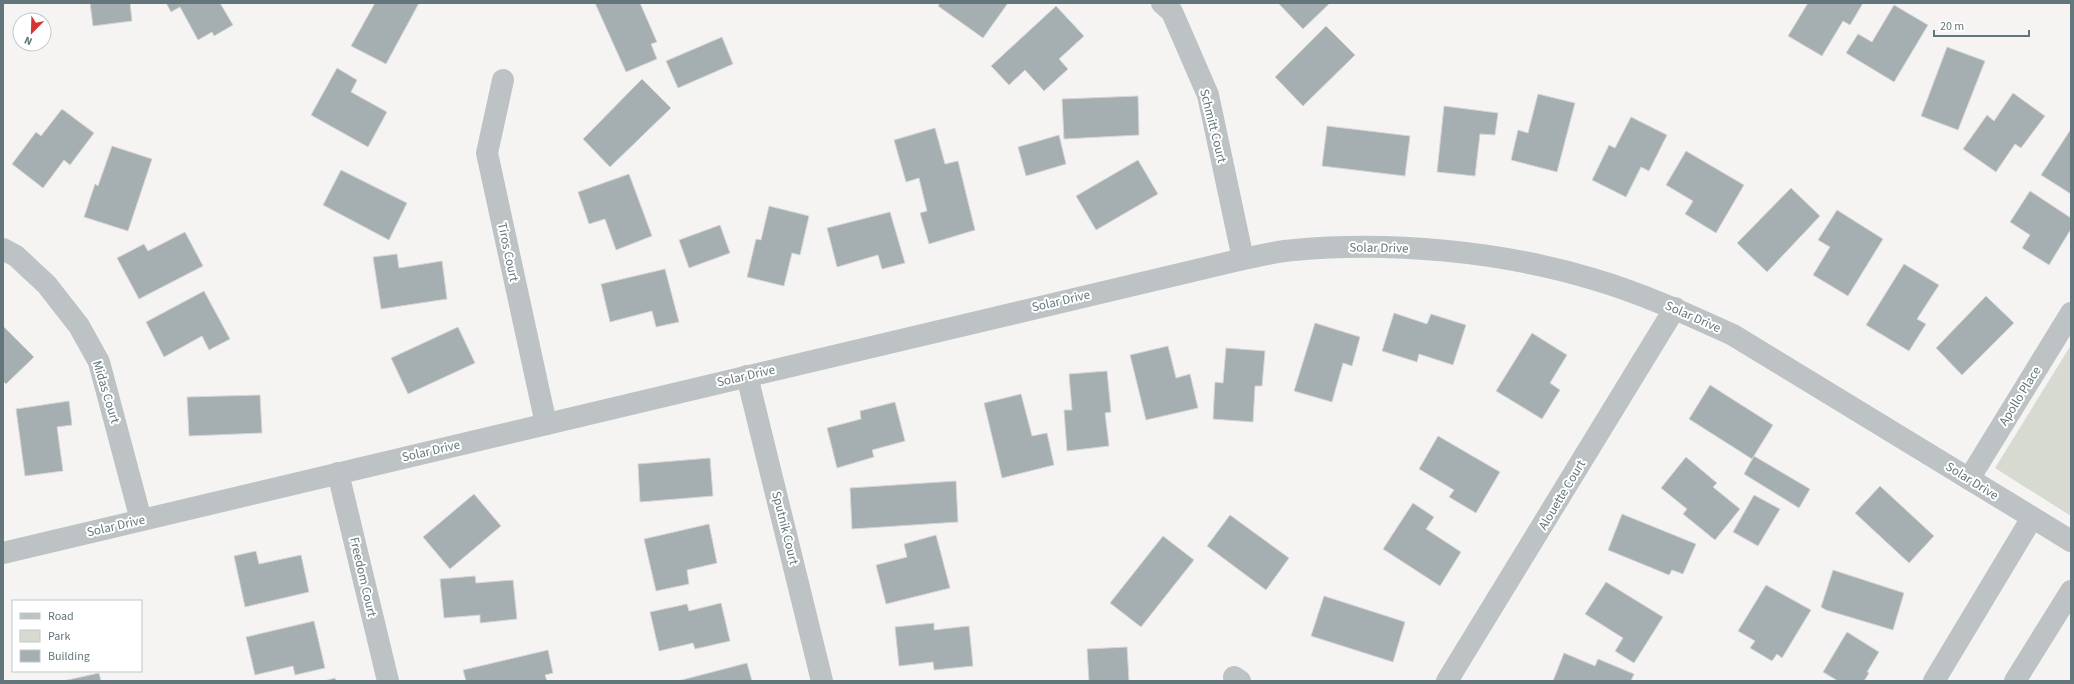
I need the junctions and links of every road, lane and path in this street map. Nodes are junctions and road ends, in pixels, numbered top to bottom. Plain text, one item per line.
1 (1162, 3) edge
2 (503, 80) dead end
3 (3, 249) edge
4 (1243, 258) junction
5 (1675, 308) junction
6 (2071, 313) edge
7 (748, 376) junction
8 (546, 424) junction
9 (338, 473) junction
10 (1969, 479) junction
11 (2032, 518) junction
12 (141, 520) junction
13 (2071, 541) edge
14 (3, 553) edge
15 (2071, 591) edge
16 (388, 681) edge
17 (822, 681) edge
18 (1448, 681) edge
19 (1934, 681) edge
20 (2015, 681) edge

1 - 4 street, Schmitt Court
2 - 8 street, Tiros Court
3 - 12 street, Midas Court
4 - 5 street, Solar Drive
4 - 7 street, Solar Drive
5 - 10 street, Solar Drive
5 - 18 street, Alouette Court
6 - 10 street, Apollo Place
7 - 8 street, Solar Drive
7 - 17 street, Sputnik Court
8 - 9 street, Solar Drive
9 - 12 street, Solar Drive
9 - 16 street, Freedom Court
10 - 11 street, Solar Drive
11 - 13 street, Solar Drive
11 - 19 street
12 - 14 street, Solar Drive
15 - 20 street

